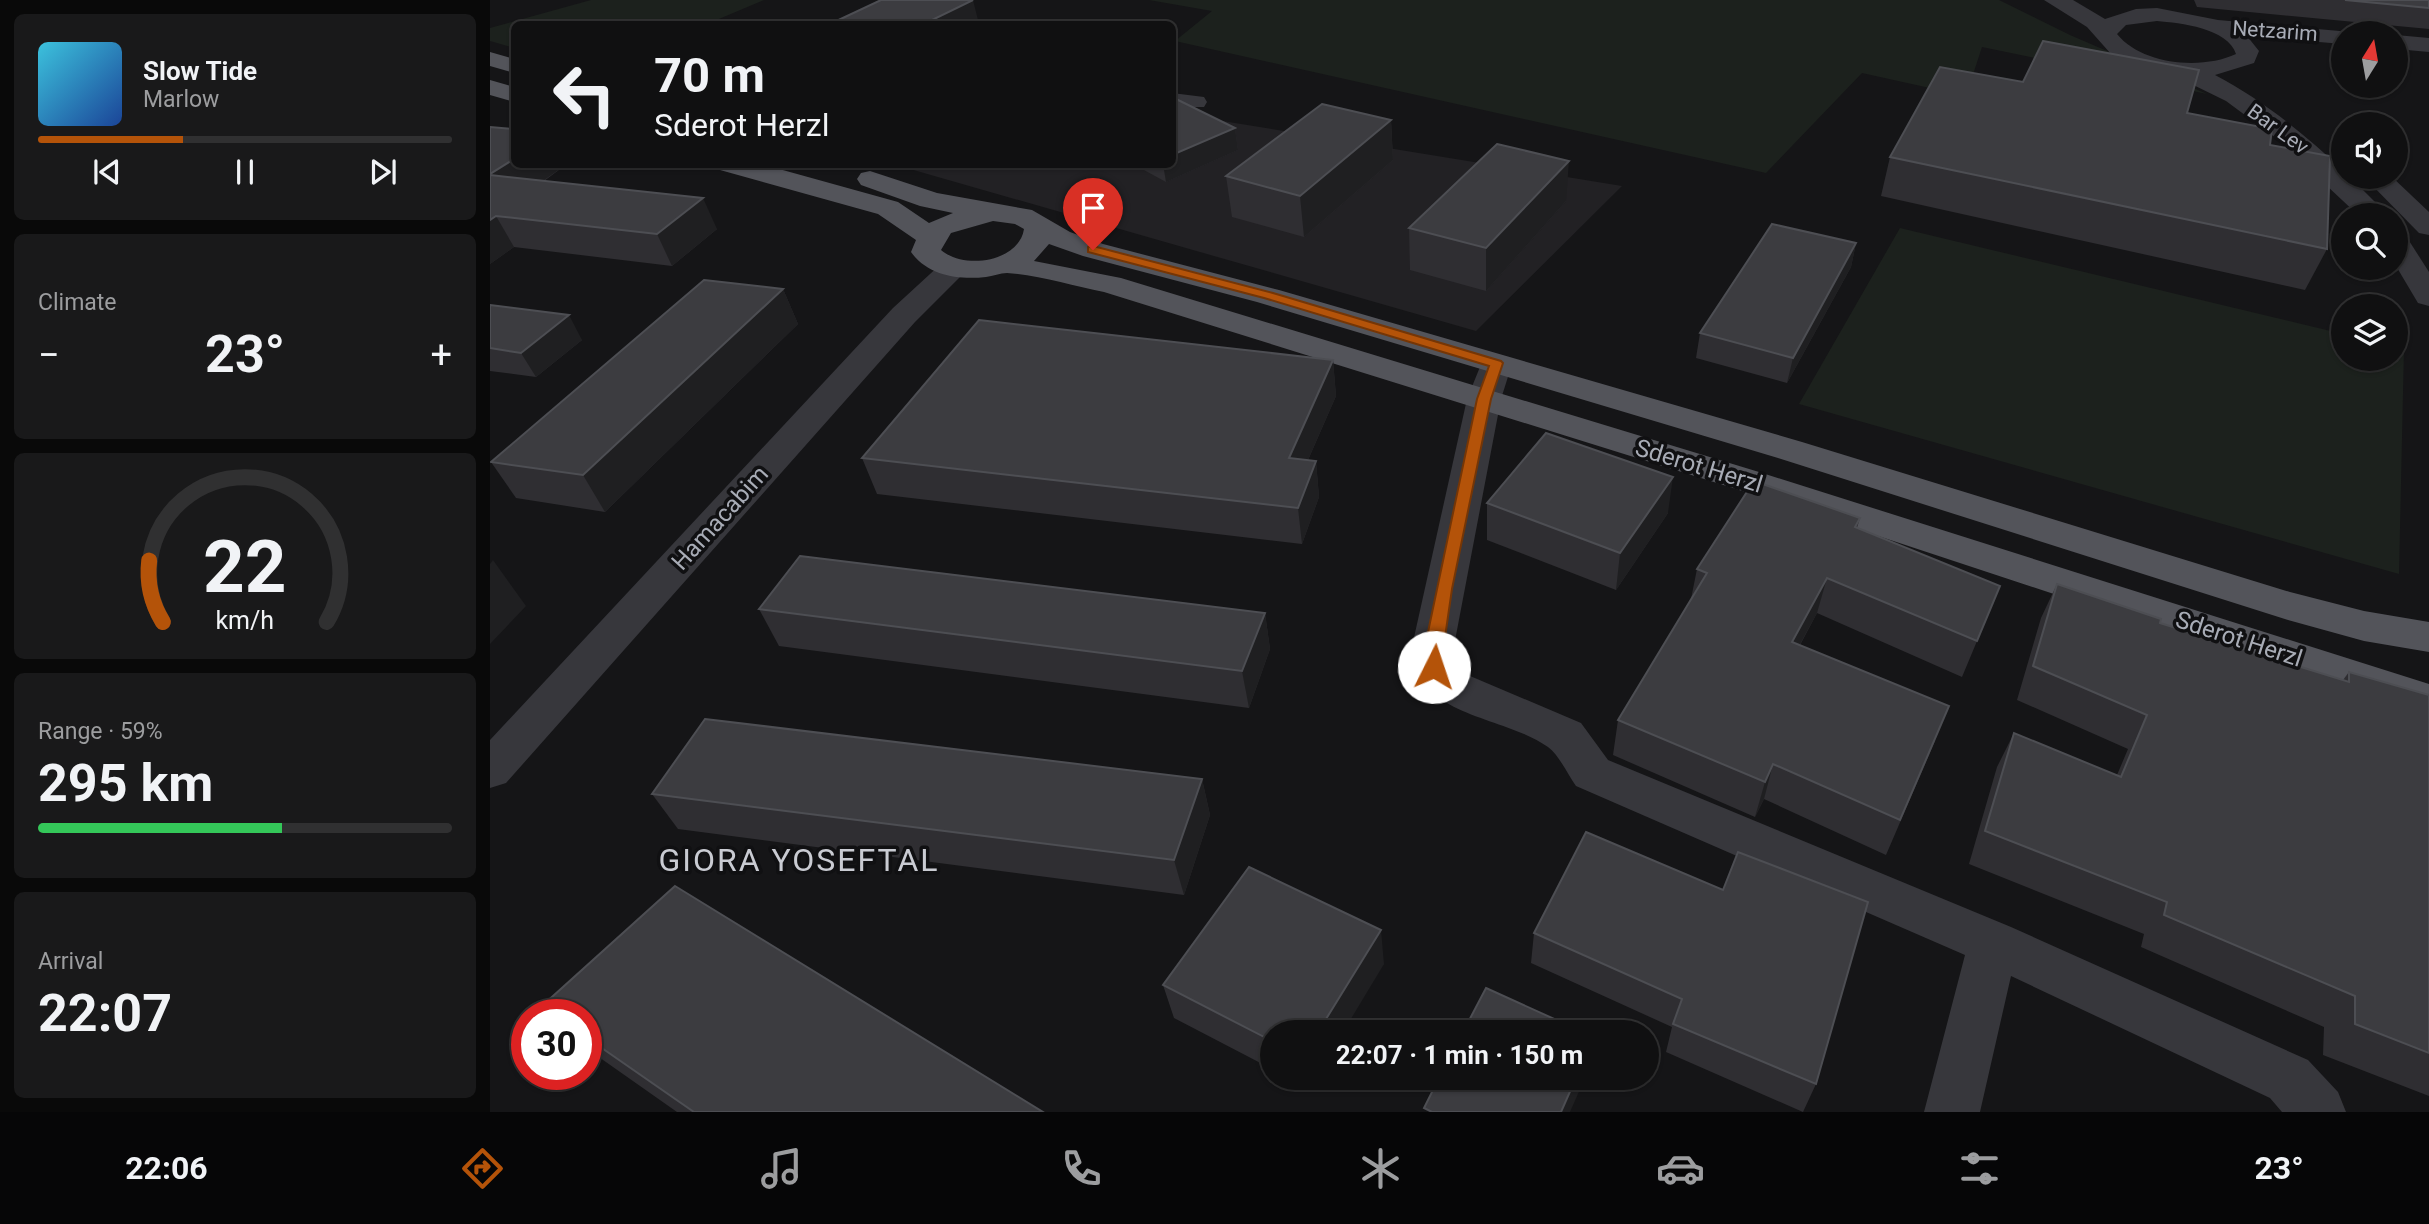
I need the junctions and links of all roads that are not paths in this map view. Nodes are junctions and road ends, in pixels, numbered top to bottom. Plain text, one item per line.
1 (2055, 0) edge
2 (2092, 0) edge
3 (2145, 15) junction
4 (2217, 27) junction
5 (2106, 34) junction
6 (2331, 35) edge
7 (2331, 36) edge
8 (2408, 43) edge
9 (2429, 45) edge
10 (2239, 56) junction
11 (490, 59) edge
12 (511, 65) edge
13 (2166, 65) junction
14 (490, 87) edge
15 (511, 94) edge
16 (2311, 123) dead end
17 (743, 168) edge
18 (838, 168) edge
19 (2389, 189) edge
20 (2362, 203) edge
21 (993, 213) junction
22 (1038, 227) junction
23 (2429, 227) edge
24 (930, 237) junction
25 (2408, 262) edge
26 (1004, 264) junction
27 (952, 269) junction
28 (2429, 298) edge
29 (1490, 381) junction
30 (2429, 637) edge
31 (2429, 701) edge
32 (490, 770) edge
33 (1993, 943) junction
34 (1952, 1112) edge
35 (2318, 1112) edge

1 - 5 street
2 - 3 street
3 - 4 street
3 - 5 street
4 - 6 street, Netzarim
4 - 10 street, Bar Lev
5 - 13 street
7 - 10 street, Netzarim
8 - 9 street
10 - 13 street, Netzarim
10 - 16 street, Bar Lev
11 - 12 main road
13 - 20 street, Bar Lev
14 - 15 main road
17 - 24 main road
18 - 21 main road
19 - 23 street
21 - 22 main road, Sderot Herzl
21 - 24 main road
22 - 26 main road
22 - 29 main road, Sderot Herzl
24 - 27 main road
25 - 28 street
26 - 27 main road
26 - 29 main road, Sderot Herzl
27 - 32 street, Hamacabim
29 - 30 main road, Sderot Herzl
29 - 31 main road, Sderot Herzl
29 - 33 street
33 - 34 street
33 - 35 street

